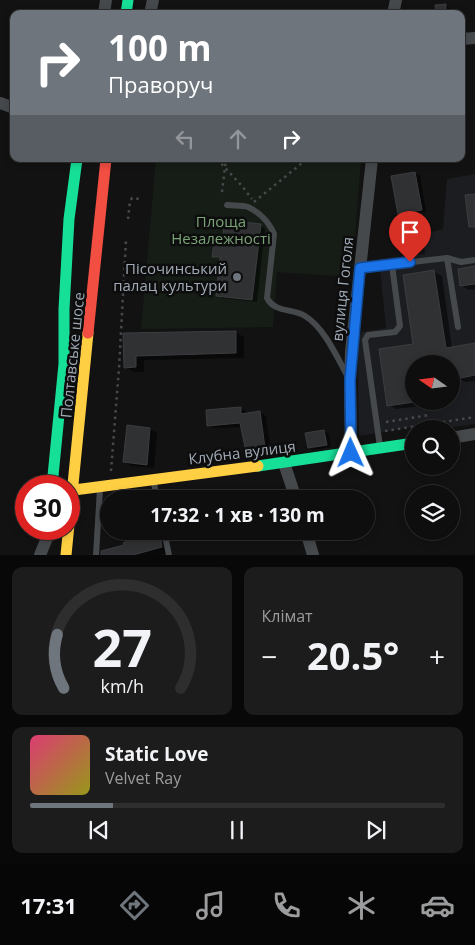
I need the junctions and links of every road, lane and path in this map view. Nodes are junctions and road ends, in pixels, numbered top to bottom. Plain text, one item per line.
1 (76, 162) edge
2 (106, 162) edge
3 (220, 162) edge
4 (226, 162) edge
5 (303, 162) edge
6 (372, 162) edge
7 (225, 167) junction
8 (222, 192) dead end
9 (139, 199) dead end
10 (254, 202) junction
11 (227, 206) dead end
12 (247, 207) junction
13 (128, 219) dead end
14 (126, 240) dead end
15 (447, 258) junction
16 (475, 260) edge
17 (392, 265) junction
18 (360, 268) junction
19 (458, 326) dead end
20 (350, 380) junction
21 (429, 415) dead end
22 (475, 416) edge
23 (450, 420) edge
24 (376, 424) junction
25 (405, 427) edge
26 (377, 432) junction
27 (475, 434) edge
28 (460, 436) edge
29 (405, 444) edge
30 (380, 448) junction
31 (351, 453) junction
32 (284, 463) junction
33 (53, 475) edge
34 (75, 475) edge
35 (154, 480) junction
36 (105, 486) junction
37 (80, 489) edge
38 (155, 490) edge
39 (293, 490) edge
40 (46, 540) edge
41 (68, 540) edge
42 (166, 540) edge
43 (309, 540) edge
44 (40, 555) edge
45 (66, 555) edge
46 (96, 555) edge
47 (169, 555) edge
48 (313, 555) edge

1 - 33 main road
2 - 34 main road, Полтавське шосе
3 - 7 path
4 - 7 path
5 - 10 path
6 - 18 street, вулиця Гоголя
7 - 8 path
7 - 10 path
9 - 13 path
10 - 12 path
11 - 12 lane
12 - 20 lane
14 - 36 path
15 - 16 lane
15 - 17 lane
15 - 19 lane
17 - 18 lane
17 - 24 lane
18 - 20 street, вулиця Гоголя
20 - 31 street, вулиця Гоголя
21 - 24 path
22 - 23 path
24 - 26 lane
25 - 26 path
26 - 30 lane
27 - 28 street
29 - 30 main road, Клубна вулиця
30 - 31 main road, Клубна вулиця
31 - 32 main road, Клубна вулиця
32 - 35 main road, Клубна вулиця
32 - 39 street
35 - 36 main road, Клубна вулиця
35 - 38 lane
36 - 37 main road, Клубна вулиця
36 - 46 lane
40 - 44 street
41 - 45 main road, Полтавське шосе
42 - 47 lane
43 - 48 street

